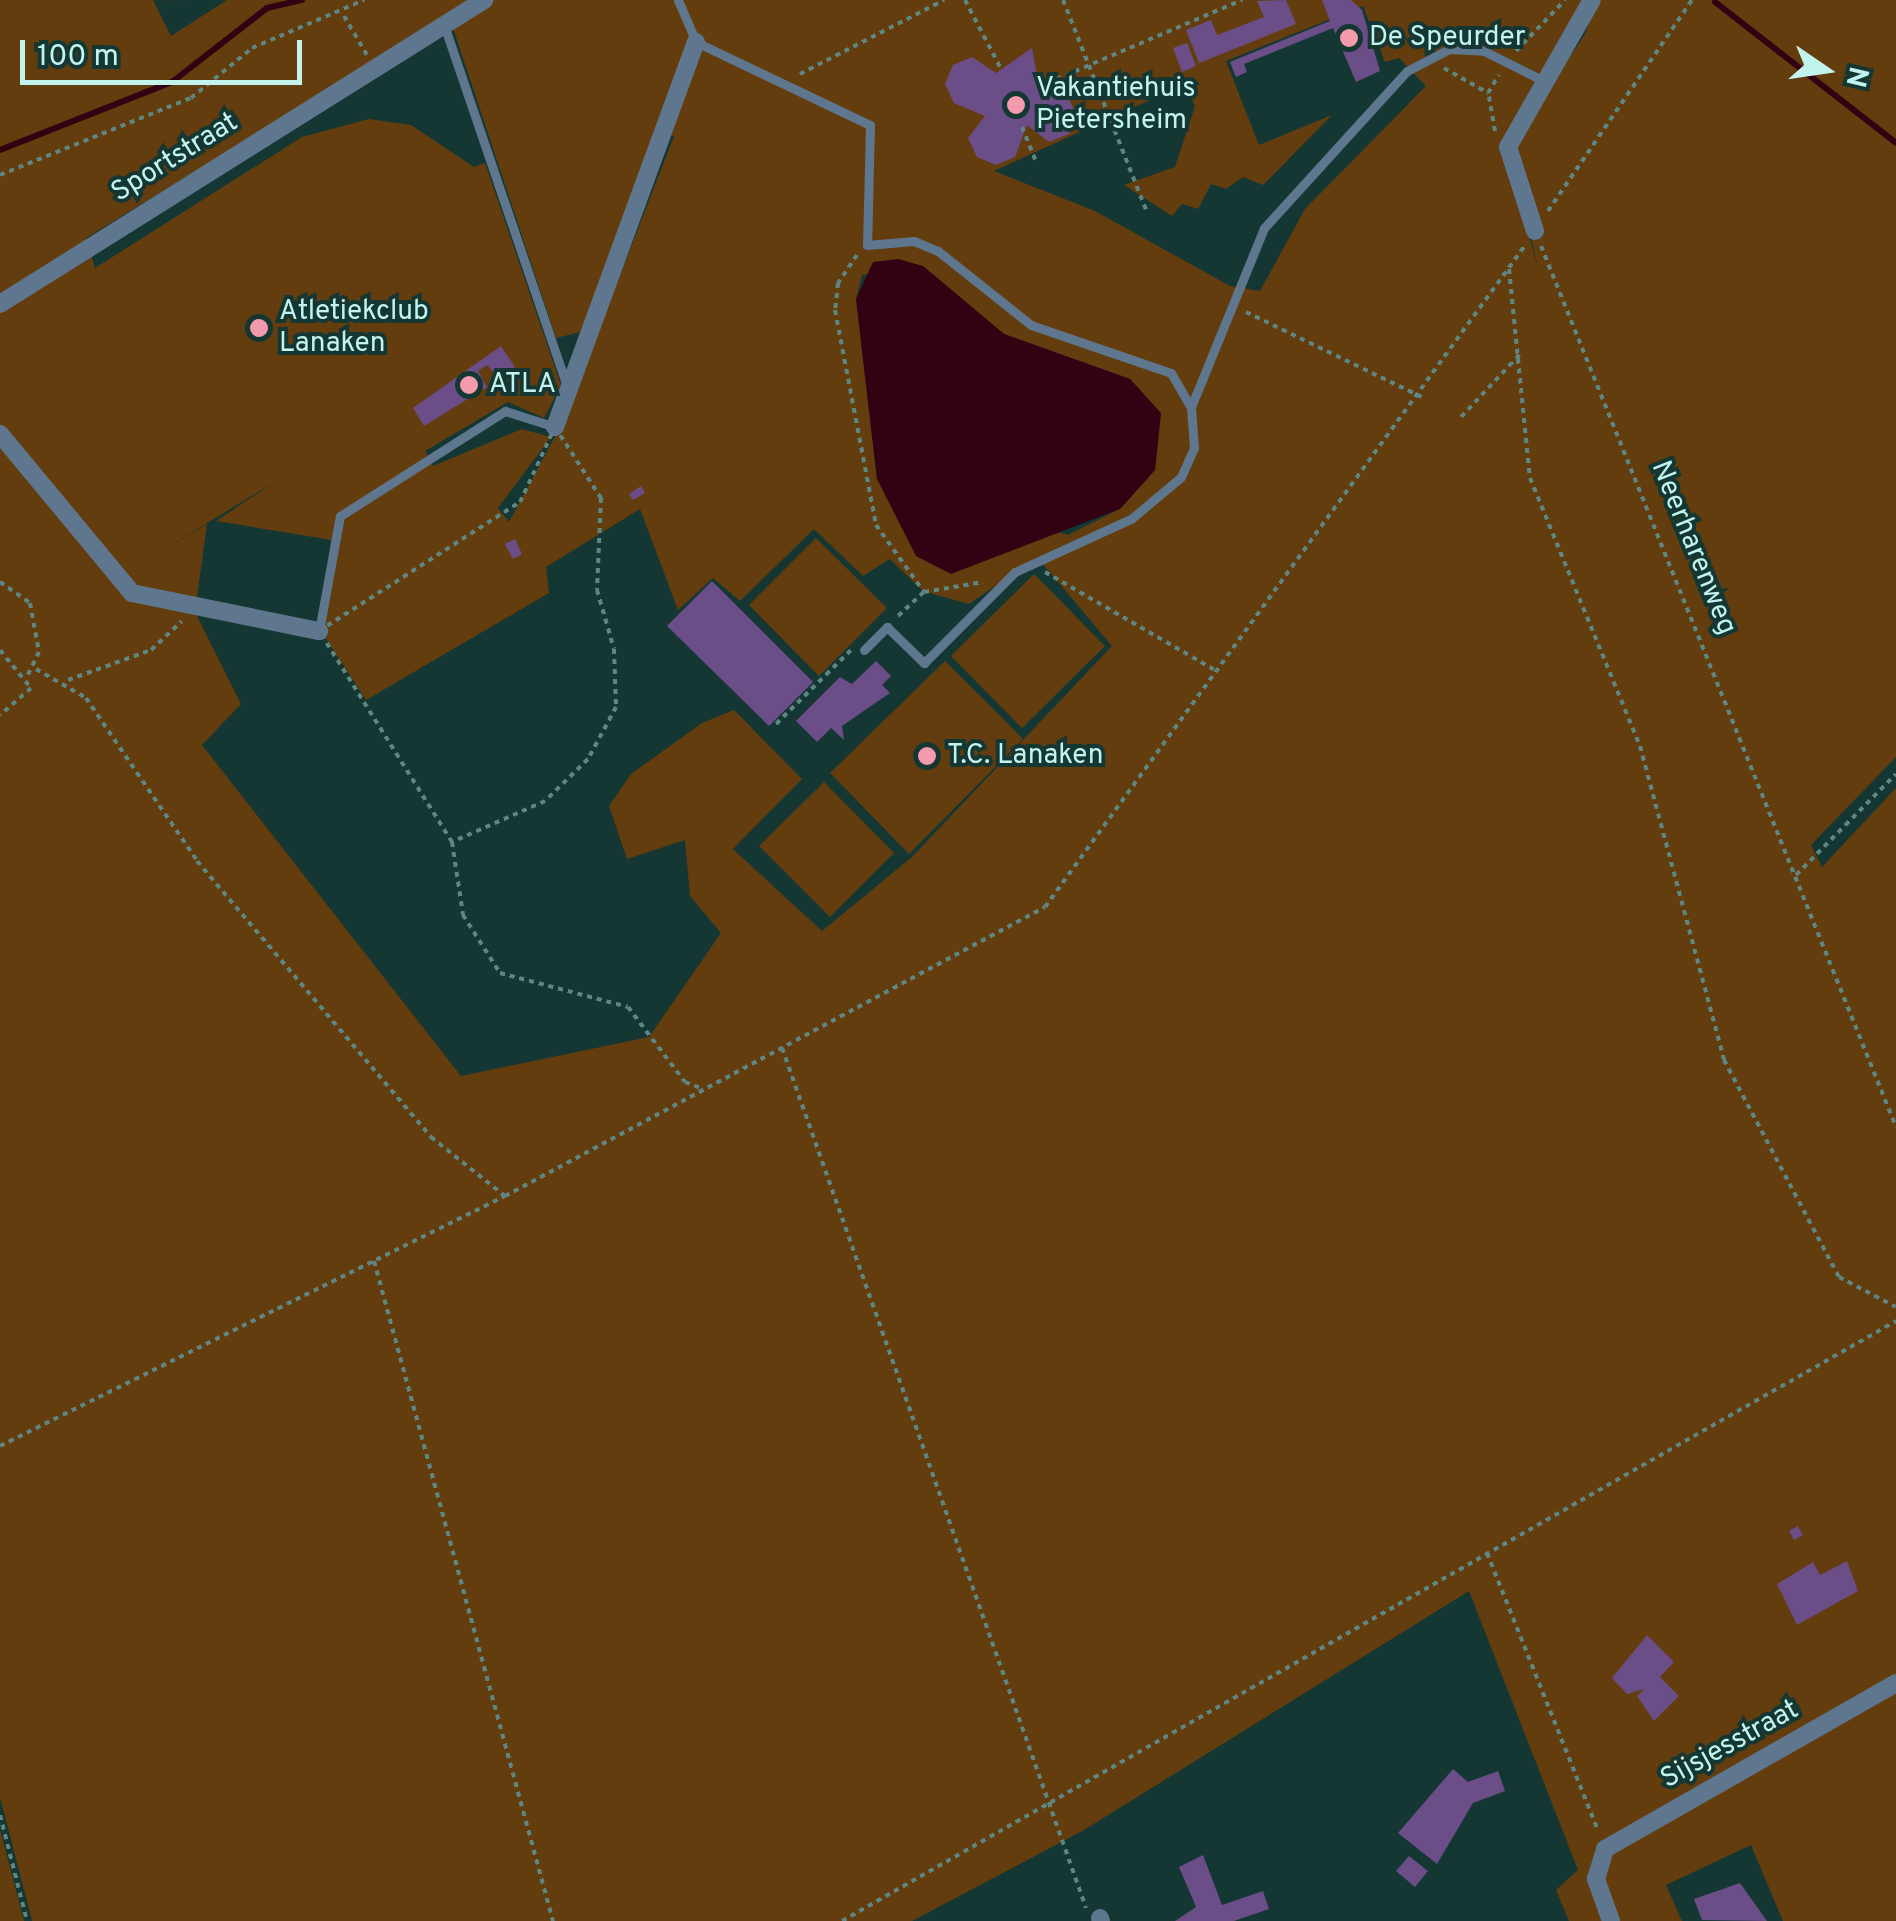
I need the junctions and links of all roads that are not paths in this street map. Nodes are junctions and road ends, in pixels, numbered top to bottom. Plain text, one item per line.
1 (484, 0) edge
2 (678, 0) edge
3 (1592, 0) edge
4 (444, 25) junction
5 (696, 42) junction
6 (1546, 82) junction
7 (1535, 231) road end
8 (0, 304) edge
9 (568, 390) junction
10 (1191, 408) junction
11 (555, 427) joint
12 (0, 434) edge
13 (319, 630) joint
14 (864, 650) road end
15 (1896, 1683) edge
16 (1611, 1921) edge

1 - 4 street, Sportstraat
2 - 5 lane
3 - 6 street
4 - 8 street, Sportstraat
4 - 9 lane
5 - 9 street
5 - 10 lane
6 - 7 street
6 - 10 lane
9 - 11 street
10 - 14 lane
11 - 13 lane
12 - 13 street
15 - 16 street, Sijsjesstraat

